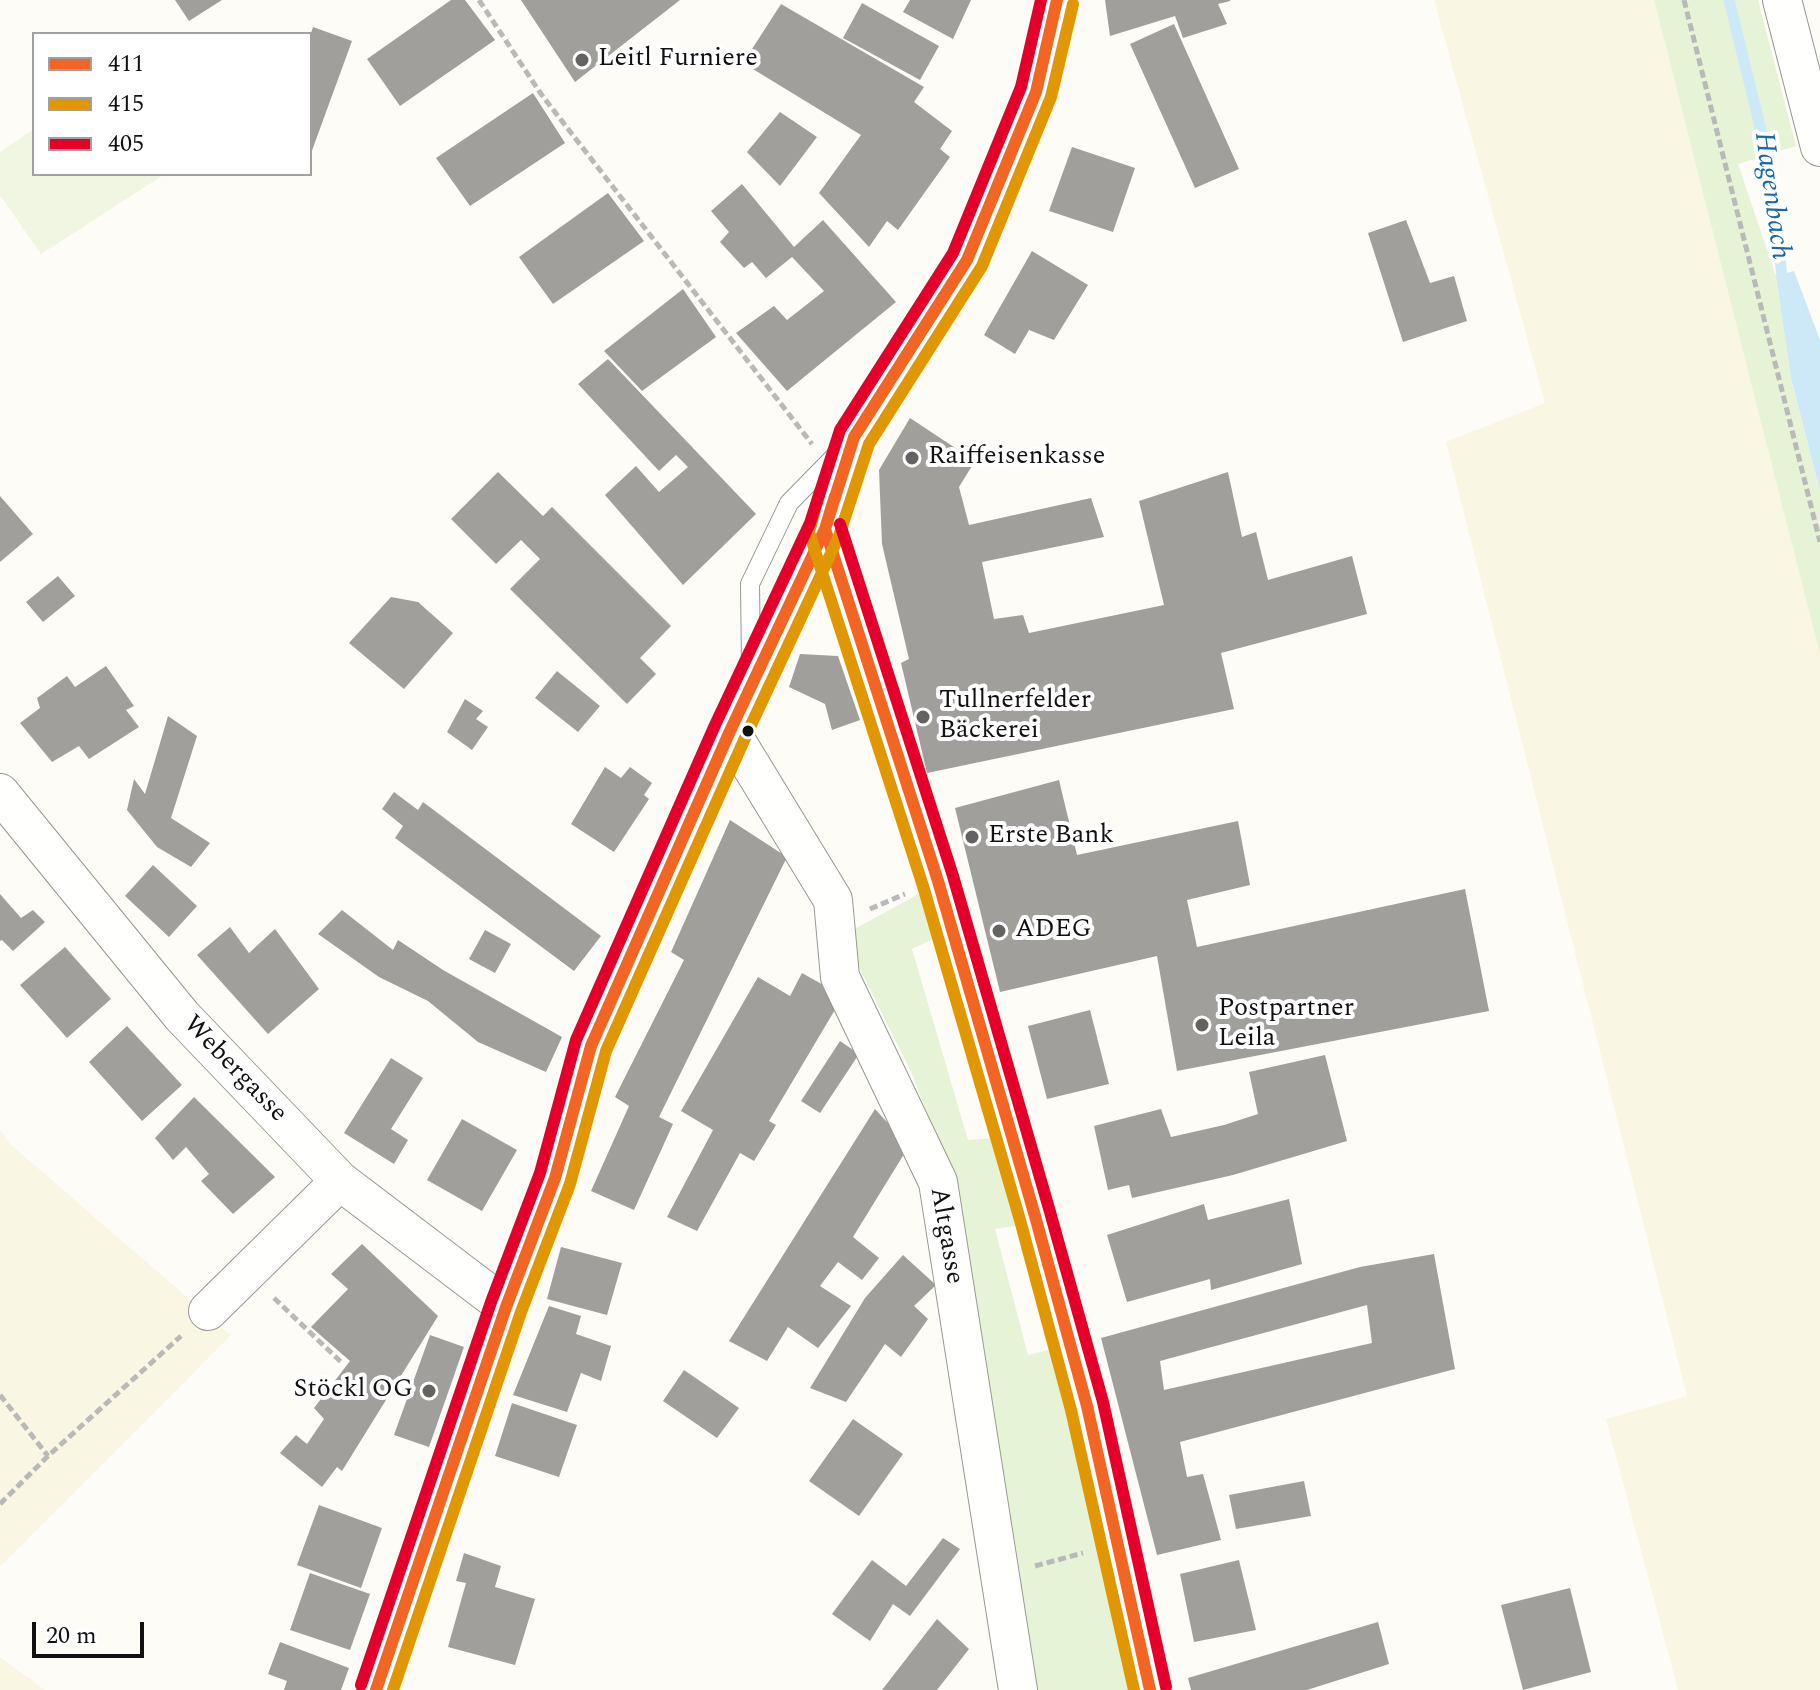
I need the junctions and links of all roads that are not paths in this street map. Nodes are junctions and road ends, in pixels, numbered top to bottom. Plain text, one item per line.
1 (1057, 0) edge
2 (1782, 0) edge
3 (1819, 135) edge
4 (854, 437) junction
5 (825, 529) junction
6 (751, 687) junction
7 (730, 731) junction
8 (0, 793) edge
9 (340, 1181) junction
10 (506, 1307) junction
11 (208, 1311) road end
12 (376, 1690) edge
13 (1018, 1690) edge
14 (1150, 1690) edge

1 - 4 street
2 - 3 street
4 - 5 street
4 - 6 lane
5 - 6 street
5 - 14 street
6 - 7 street
7 - 10 street
7 - 13 street, Altgasse
8 - 9 street, Webergasse
9 - 10 street, Webergasse
9 - 11 street
10 - 12 street

